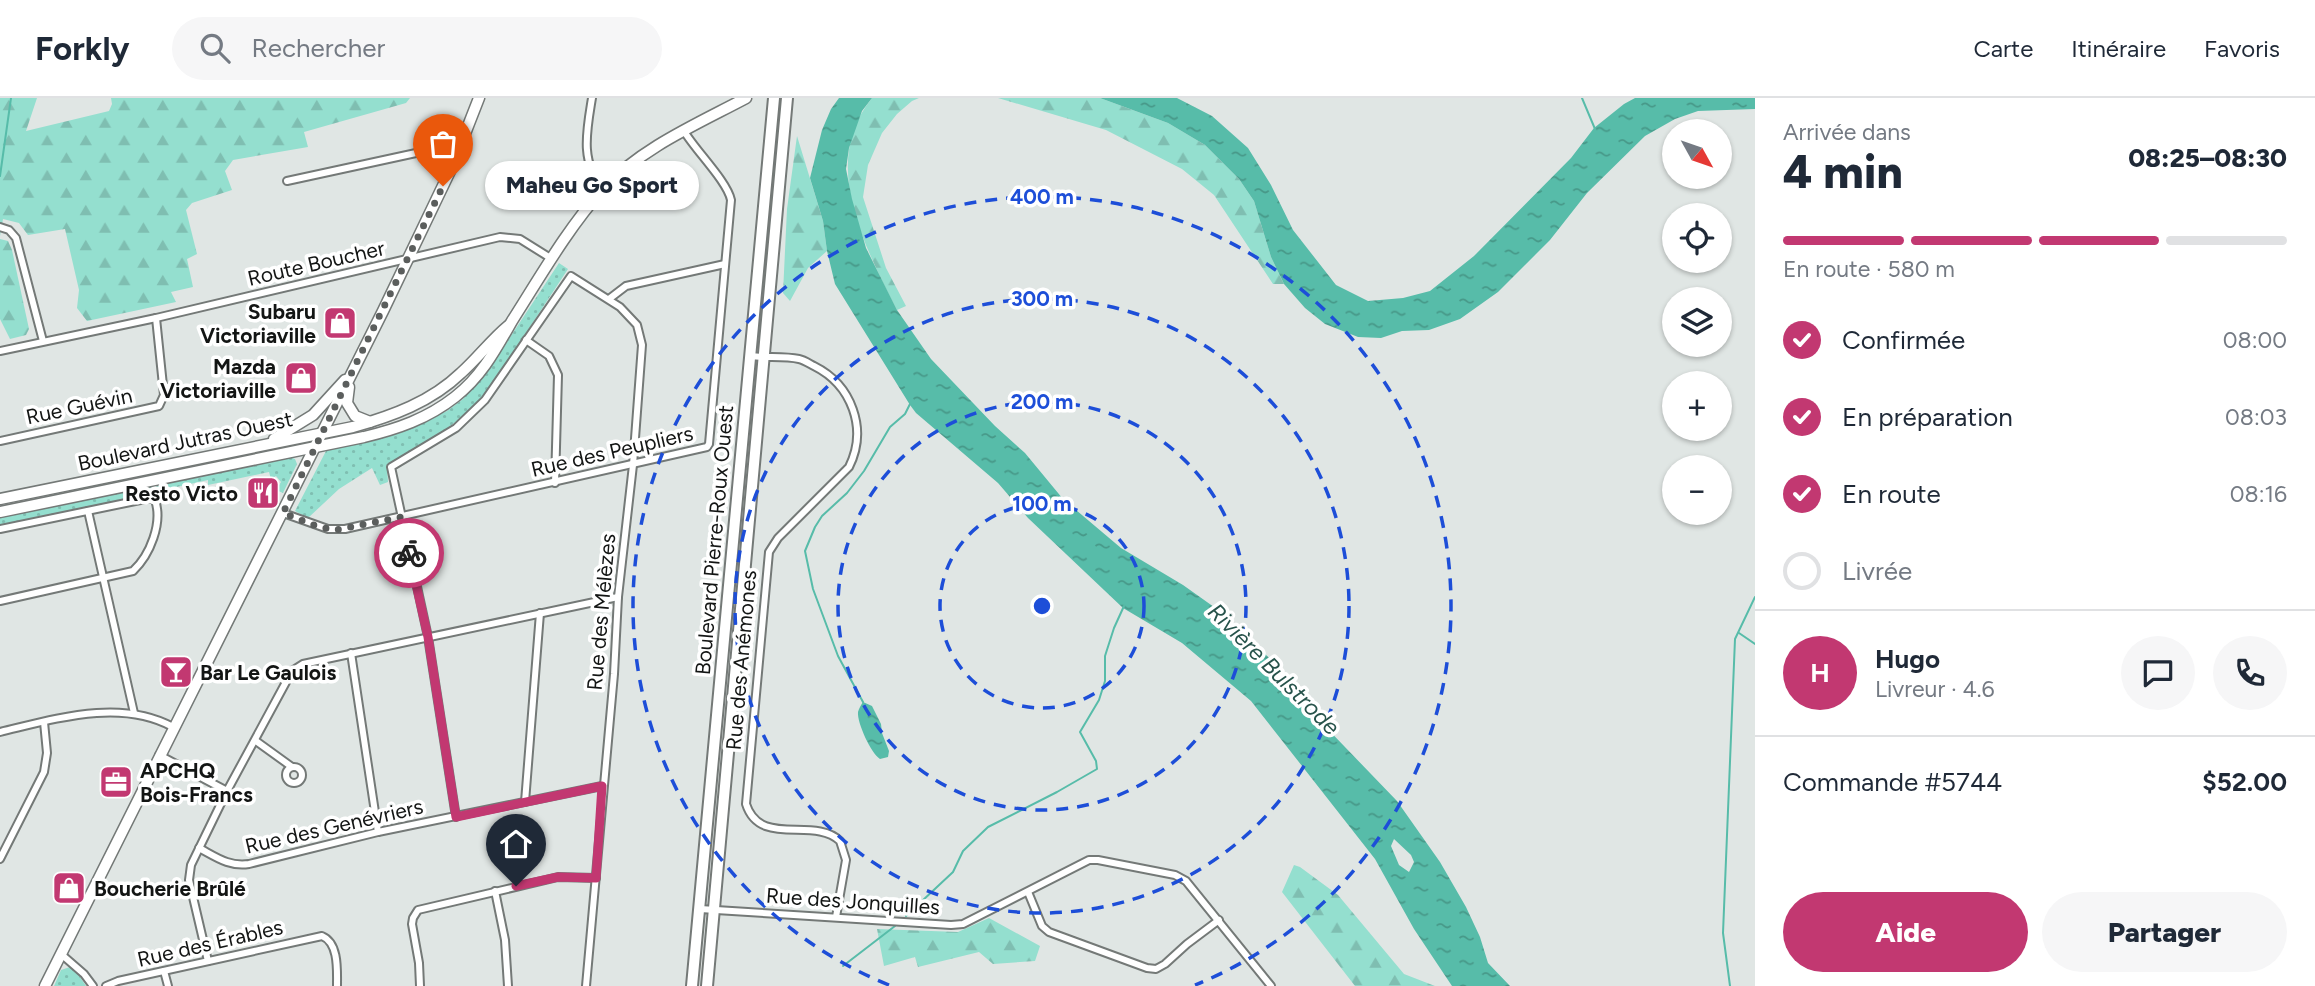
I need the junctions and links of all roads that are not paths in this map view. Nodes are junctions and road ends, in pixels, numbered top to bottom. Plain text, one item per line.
1 (479, 98) edge
2 (592, 98) edge
3 (746, 98) edge
4 (774, 98) edge
5 (787, 98) edge
6 (684, 131) junction
7 (462, 143) junction
8 (287, 181) dead end
9 (604, 188) junction
10 (0, 228) edge
11 (552, 259) junction
12 (408, 260) junction
13 (725, 264) junction
14 (609, 299) junction
15 (156, 318) junction
16 (511, 323) junction
17 (526, 340) junction
18 (43, 341) junction
19 (0, 351) edge
20 (750, 356) junction
21 (765, 358) junction
22 (354, 369) junction
23 (371, 422) junction
24 (323, 432) junction
25 (0, 441) edge
26 (262, 444) junction
27 (316, 447) junction
28 (633, 465) junction
29 (555, 483) junction
30 (0, 499) edge
31 (88, 511) junction
32 (0, 512) edge
33 (283, 513) junction
34 (401, 517) junction
35 (0, 529) edge
36 (103, 579) junction
37 (618, 597) junction
38 (0, 601) edge
39 (540, 613) junction
40 (428, 637) junction
41 (351, 653) junction
42 (134, 713) junction
43 (44, 722) junction
44 (173, 727) junction
45 (0, 732) edge
46 (256, 741) junction
47 (159, 755) junction
48 (292, 767) dead end
49 (602, 786) junction
50 (227, 791) junction
51 (525, 802) junction
52 (456, 817) junction
53 (378, 832) junction
54 (199, 848) junction
55 (0, 859) edge
56 (596, 878) junction
57 (495, 891) junction
58 (1027, 892) junction
59 (700, 909) junction
60 (714, 910) junction
61 (836, 917) junction
62 (1219, 920) junction
63 (61, 954) junction
64 (208, 961) junction
65 (164, 971) junction
66 (45, 986) edge
67 (93, 986) edge
68 (106, 986) edge
69 (168, 986) edge
70 (337, 986) edge
71 (420, 986) edge
72 (508, 986) edge
73 (586, 986) edge
74 (692, 986) edge
75 (707, 986) edge
76 (1271, 986) edge

1 - 7 main road
2 - 9 street
3 - 6 main road, Boulevard Jutras Ouest
4 - 20 main road, Boulevard Pierre-Roux Ouest
5 - 21 main road, Boulevard Pierre-Roux Ouest
6 - 9 main road, Boulevard Jutras Ouest
6 - 13 street, Rue des Peupliers
7 - 8 street
7 - 12 main road
9 - 11 main road, Boulevard Jutras Ouest
10 - 18 street
11 - 12 street, Route Boucher
11 - 16 main road, Boulevard Jutras Ouest
12 - 15 street, Route Boucher
12 - 22 main road
13 - 14 street
13 - 28 street, Rue des Peupliers
14 - 17 street, Rue des Mélèzes
14 - 28 street, Rue des Mélèzes
15 - 18 street, Route Boucher
15 - 25 street, Rue Guévin
16 - 23 main road, Boulevard Jutras Ouest
16 - 27 main road, Boulevard Jutras Ouest
17 - 29 street
17 - 34 street
18 - 19 street, Route Boucher
20 - 21 street, Rue des Anémones
20 - 59 main road, Boulevard Pierre-Roux Ouest
21 - 60 main road, Boulevard Pierre-Roux Ouest
21 - 61 street, Rue des Anémones
22 - 23 main road
22 - 24 main road
22 - 26 main road
23 - 24 main road, Boulevard Jutras Ouest
24 - 26 main road, Boulevard Jutras Ouest
24 - 27 main road
26 - 30 main road, Boulevard Jutras Ouest
27 - 32 main road, Boulevard Jutras Ouest
27 - 33 main road
28 - 29 street, Rue des Peupliers
28 - 37 street, Rue des Mélèzes
29 - 34 street, Rue des Peupliers
31 - 35 street
31 - 36 street
31 - 36 street
33 - 34 street, Rue des Peupliers
33 - 44 main road
34 - 40 street
36 - 38 street
36 - 42 street
37 - 39 street
37 - 49 street, Rue des Mélèzes
39 - 40 street
39 - 51 street
40 - 41 street
40 - 52 street
41 - 46 street
41 - 53 street
42 - 43 street
42 - 44 street
43 - 45 street
43 - 55 street
44 - 47 main road
46 - 48 street
46 - 50 street
47 - 50 street
47 - 63 main road
49 - 51 street, Rue des Genévriers
49 - 56 street, Rue des Mélèzes
50 - 54 street
51 - 52 street, Rue des Genévriers
52 - 53 street, Rue des Genévriers
53 - 54 street, Rue des Genévriers
54 - 64 street
56 - 57 street
56 - 73 street, Rue des Mélèzes
57 - 71 street
57 - 72 street
58 - 61 street, Rue des Jonquilles
58 - 62 street, Rue des Jonquilles
58 - 62 street
59 - 60 street, Rue des Jonquilles
59 - 74 main road, Boulevard Pierre-Roux Ouest
60 - 61 street, Rue des Jonquilles
60 - 75 main road, Boulevard Pierre-Roux Ouest
62 - 76 street, Rue des Jonquilles
63 - 66 main road
63 - 67 street
64 - 65 street, Rue des Érables
64 - 70 street, Rue des Érables
65 - 68 street, Rue des Érables
65 - 69 street

